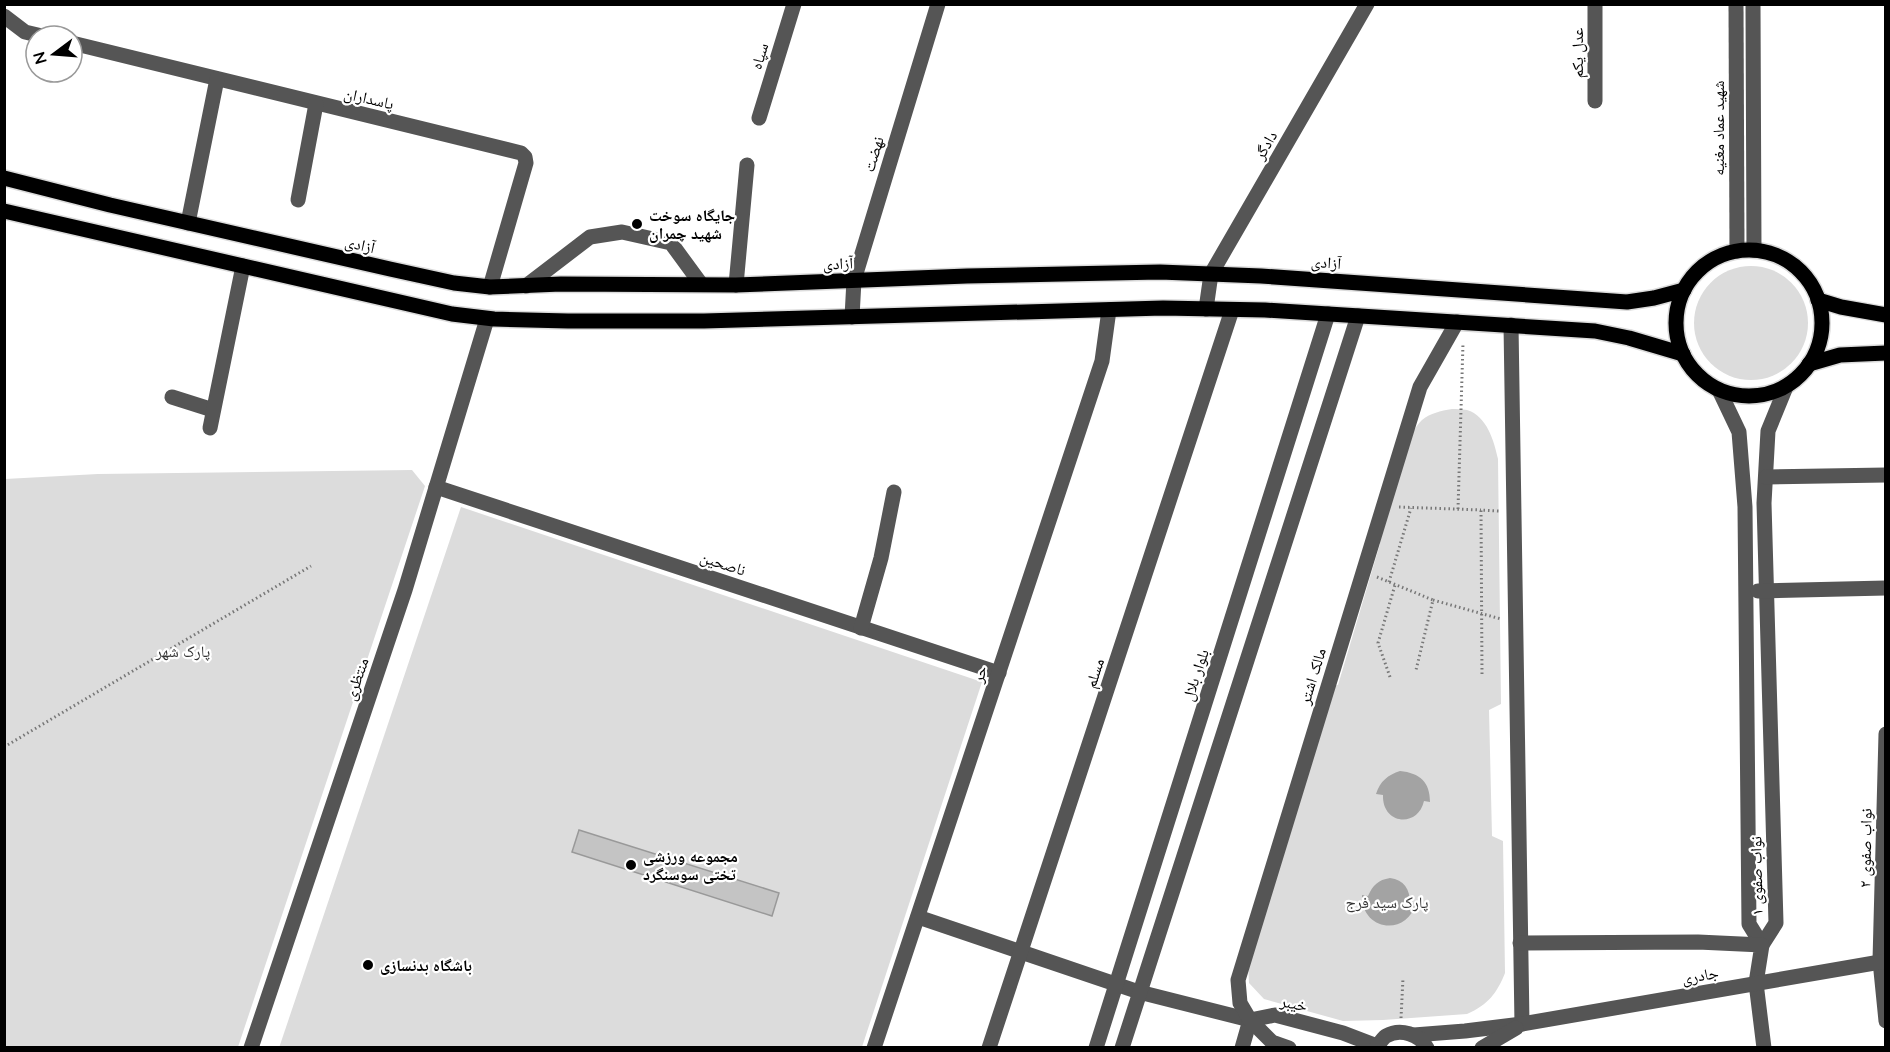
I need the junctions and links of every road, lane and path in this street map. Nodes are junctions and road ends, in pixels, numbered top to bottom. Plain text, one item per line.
1 (794, 4) edge
2 (938, 4) edge
3 (1367, 4) edge
4 (1595, 4) edge
5 (1736, 4) edge
6 (1753, 4) edge
7 (4, 16) edge
8 (24, 31) edge
9 (84, 46) edge
10 (217, 79) junction
11 (1595, 101) dead end
12 (316, 104) junction
13 (759, 118) dead end
14 (747, 165) dead end
15 (4, 178) edge
16 (298, 200) dead end
17 (4, 211) edge
18 (188, 223) junction
19 (1754, 250) junction
20 (1737, 251) junction
21 (243, 266) junction
22 (1211, 274) junction
23 (854, 280) junction
24 (701, 284) junction
25 (526, 285) junction
26 (736, 285) junction
27 (490, 287) junction
28 (1684, 290) junction
29 (1818, 300) junction
30 (1109, 309) junction
31 (1206, 309) junction
32 (1232, 310) junction
33 (1328, 314) junction
34 (1886, 315) edge
35 (1358, 316) junction
36 (852, 317) junction
37 (487, 319) junction
38 (1460, 322) junction
39 (1511, 325) junction
40 (1886, 353) edge
41 (1683, 354) junction
42 (1809, 364) junction
43 (1785, 387) junction
44 (1719, 390) junction
45 (172, 397) dead end
46 (213, 410) junction
47 (210, 428) dead end
48 (1886, 475) edge
49 (1766, 477) junction
50 (436, 487) junction
51 (894, 492) dead end
52 (1383, 507) junction
53 (1411, 508) junction
54 (1458, 510) junction
55 (1481, 510) junction
56 (1513, 512) junction
57 (311, 566) dead end
58 (1363, 572) junction
59 (1389, 582) junction
60 (1395, 585) junction
61 (1886, 588) edge
62 (1767, 590) junction
63 (1746, 591) junction
64 (1434, 600) junction
65 (1482, 613) junction
66 (1515, 622) junction
67 (861, 628) junction
68 (1416, 670) dead end
69 (999, 673) junction
70 (1482, 674) dead end
71 (1390, 678) dead end
72 (1886, 735) edge
73 (4, 747) edge
74 (918, 917) junction
75 (1520, 943) junction
76 (1762, 945) junction
77 (1021, 951) junction
78 (1883, 961) edge
79 (1402, 978) dead end
80 (1756, 983) junction
81 (1116, 984) junction
82 (1139, 992) junction
83 (1250, 1020) junction
84 (1886, 1021) edge
85 (1522, 1024) junction
86 (1407, 1034) junction
87 (251, 1047) edge
88 (874, 1047) edge
89 (989, 1047) edge
90 (1096, 1047) edge
91 (1122, 1047) edge
92 (1242, 1047) edge
93 (1289, 1047) edge
94 (1376, 1047) edge
95 (1427, 1047) edge
96 (1482, 1047) edge
97 (1764, 1047) edge

1 - 13 street, سپاه
2 - 23 street, نهضت
3 - 22 street, دادگر
4 - 11 street, عدل یکم
5 - 20 street, شهید عماد مغنیه
6 - 19 street
7 - 8 street
9 - 10 street, پاسداران
10 - 12 street, پاسداران
10 - 18 street
12 - 16 street
12 - 27 street, پاسداران
14 - 26 street
15 - 18 main road, آزادی
17 - 21 main road
18 - 27 main road, آزادی
19 - 20 main road
19 - 29 main road
20 - 28 main road
21 - 37 main road
21 - 46 street
22 - 23 main road, آزادی
22 - 28 main road, آزادی
22 - 31 street, دادگر
23 - 26 main road, آزادی
23 - 36 street, نهضت
24 - 25 main road, آزادی
24 - 25 street
24 - 26 main road, آزادی
25 - 27 main road, آزادی
28 - 41 main road
29 - 34 main road
29 - 42 main road
30 - 31 main road
30 - 36 main road
30 - 69 street, حر
31 - 32 main road
32 - 33 main road
32 - 77 street, مسلم
33 - 35 main road
33 - 81 street, بلوار بلال
35 - 38 main road
35 - 82 street
36 - 37 main road
37 - 50 street, منتظری
38 - 39 main road
38 - 52 street, مالک اشتر
38 - 54 path
39 - 41 main road
39 - 56 street
40 - 42 main road
41 - 44 main road
42 - 43 main road
43 - 44 main road
43 - 49 street, نواب صفوی ۱
44 - 63 street, نواب صفوی ۱
45 - 46 street
46 - 47 street
48 - 49 street
49 - 62 street, نواب صفوی ۱
50 - 67 street, ناصحین
50 - 87 street, منتظری
51 - 67 street
52 - 53 path
52 - 58 street, مالک اشتر
53 - 54 path
53 - 59 path
54 - 55 path
55 - 56 path
55 - 65 path
56 - 66 street
57 - 73 path
58 - 59 path
58 - 83 street, مالک اشتر
59 - 60 path
60 - 64 path
60 - 71 path
61 - 62 street
62 - 63 street
62 - 76 street, نواب صفوی ۱
63 - 76 street, نواب صفوی ۱
64 - 65 path
64 - 68 path
65 - 66 path
65 - 70 path
66 - 75 street
67 - 69 street, ناصحین
69 - 74 street, حر
72 - 78 street, نواب صفوی ۲
74 - 77 street
74 - 88 street, حر
75 - 76 street
75 - 85 street
76 - 80 street
77 - 81 street
77 - 89 street, مسلم
78 - 80 street, جادری
78 - 84 street, نواب صفوی ۲
79 - 86 path
80 - 85 street, جادری
80 - 97 street
81 - 82 street
81 - 90 street, بلوار بلال
82 - 83 street
82 - 91 street
83 - 92 street
83 - 93 street
83 - 94 street, خیبر
85 - 86 street, جادری
85 - 96 street
86 - 94 street
86 - 95 street

